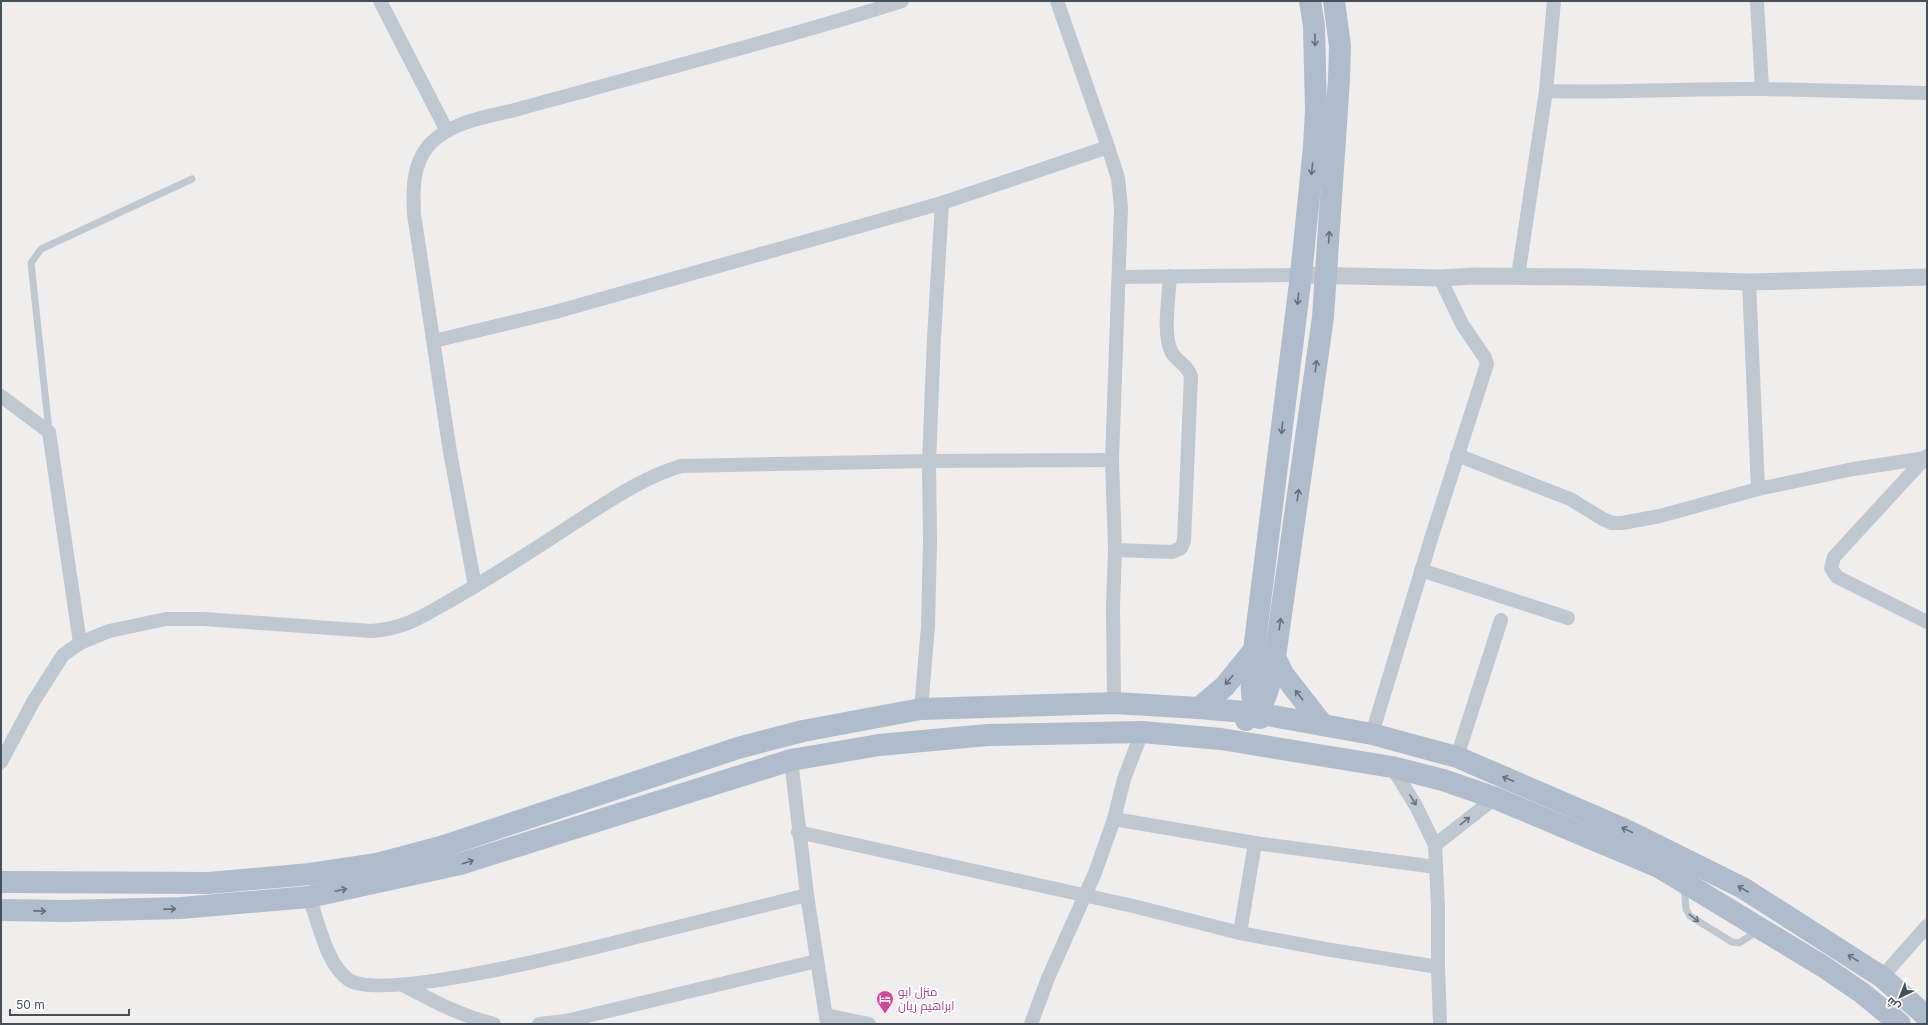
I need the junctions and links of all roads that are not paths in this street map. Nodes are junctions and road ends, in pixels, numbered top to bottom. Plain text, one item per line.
1 (380, 1) edge
2 (902, 1) edge
3 (1057, 1) edge
4 (1310, 1) edge
5 (1334, 1) edge
6 (1554, 1) edge
7 (1757, 1) edge
8 (1762, 89) junction
9 (1546, 91) junction
10 (1927, 93) edge
11 (447, 131) junction
12 (1108, 147) junction
13 (192, 179) dead end
14 (942, 203) junction
15 (1301, 275) junction
16 (1327, 275) junction
17 (1170, 276) junction
18 (1518, 276) junction
19 (1120, 277) junction
20 (1927, 277) edge
21 (1440, 278) junction
22 (1749, 282) junction
23 (434, 341) junction
24 (1, 396) edge
25 (49, 432) junction
26 (1457, 455) junction
27 (1926, 457) edge
28 (1112, 460) junction
29 (929, 461) junction
30 (1758, 489) junction
31 (1115, 550) junction
32 (1422, 570) junction
33 (475, 586) junction
34 (1568, 618) dead end
35 (1501, 620) dead end
36 (1927, 622) edge
37 (80, 643) junction
38 (1254, 650) junction
39 (1275, 657) junction
40 (1114, 703) junction
41 (1199, 708) junction
42 (921, 709) junction
43 (1256, 713) junction
44 (1323, 725) junction
45 (1142, 732) junction
46 (1372, 734) junction
47 (1221, 739) junction
48 (1280, 748) junction
49 (1457, 757) junction
50 (791, 760) junction
51 (1, 762) edge
52 (1392, 767) junction
53 (1495, 798) junction
54 (1114, 819) junction
55 (798, 832) junction
56 (1255, 843) junction
57 (1435, 845) junction
58 (1436, 867) junction
59 (1, 882) edge
60 (807, 895) junction
61 (1087, 896) junction
62 (309, 897) junction
63 (1, 910) edge
64 (1927, 926) edge
65 (1240, 933) junction
66 (817, 961) junction
67 (1438, 967) junction
68 (1882, 976) junction
69 (403, 985) junction
70 (1927, 1017) edge
71 (827, 1019) edge
72 (494, 1024) edge
73 (539, 1024) edge
74 (869, 1024) edge
75 (1031, 1024) edge
76 (1440, 1024) edge
77 (1900, 1024) edge

1 - 11 street
2 - 11 street
3 - 12 street
4 -> 15 main road
16 -> 5 main road
6 - 9 street
7 - 8 street
8 - 9 street
8 - 10 street
9 - 18 street
11 - 23 street
12 - 14 street
12 - 19 street
13 - 25 lane
14 - 23 street
14 - 29 street
15 - 16 street
15 - 17 street
15 -> 38 main road
16 - 21 street
39 -> 16 main road
17 - 19 street
17 - 31 street
18 - 21 street
18 - 22 street
19 - 28 street
20 - 22 street
21 - 26 street
22 - 30 street
23 - 33 street
24 - 25 street
25 - 37 street
26 - 30 street
26 - 32 street
27 - 30 street
27 - 36 street
28 - 29 street
28 - 31 street
29 - 33 street
29 - 42 street
31 - 40 street
32 - 34 street
32 - 46 street
33 - 37 street
35 - 49 street
37 - 51 street
38 -> 41 main road
38 - 43 main road
39 - 43 main road
44 -> 39 main road
40 - 41 main road
40 - 42 main road
41 - 43 main road
42 - 59 main road
43 - 44 main road
43 - 47 main road
43 - 48 main road
44 - 46 main road
45 - 47 main road
45 - 50 main road
45 - 54 street
46 - 49 main road
47 - 48 main road
48 - 52 main road
68 -> 49 main road
50 - 55 street
62 -> 50 main road
52 - 53 main road
52 -> 57 street
57 -> 53 street
53 -> 77 main road
54 - 56 street
54 - 61 street
55 - 60 street
55 - 61 street
56 - 58 street
56 - 65 street
57 - 58 street
58 - 67 street
60 - 66 street
60 - 69 street
61 - 65 street
61 - 75 street
63 -> 62 main road
62 - 69 street
64 - 68 street
65 - 67 street
66 - 71 street
66 - 73 street
67 - 76 street
68 - 70 main road
69 - 72 street
71 - 74 street

